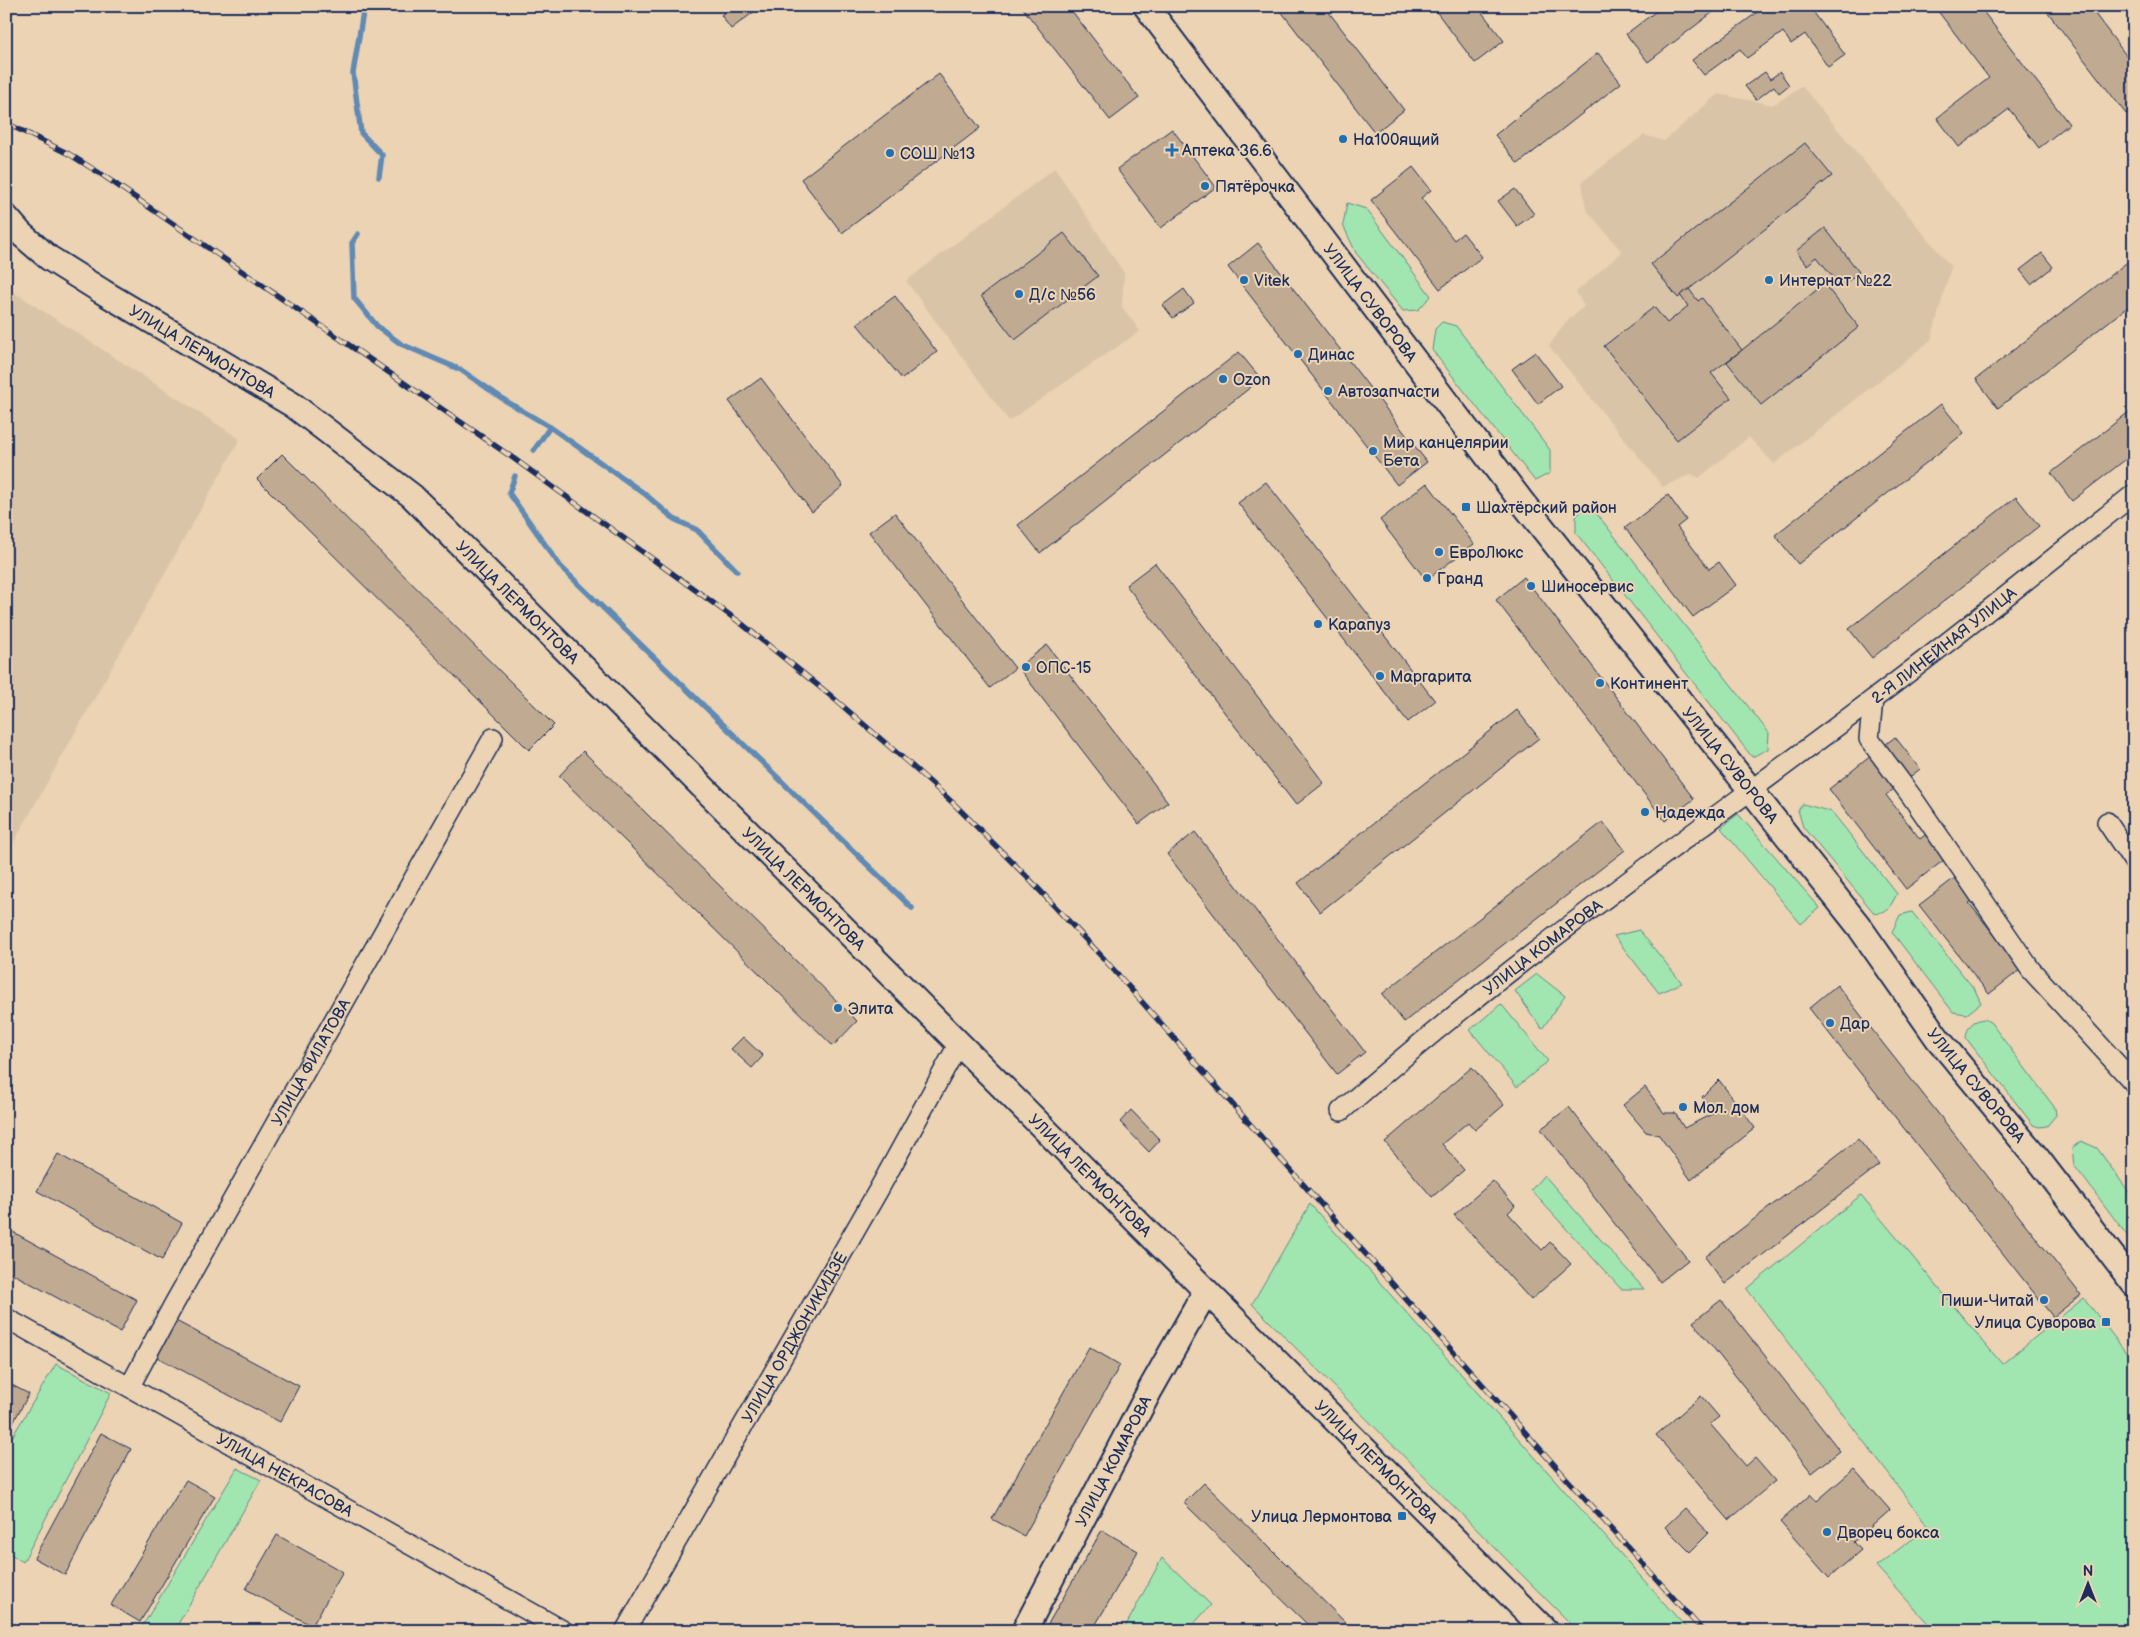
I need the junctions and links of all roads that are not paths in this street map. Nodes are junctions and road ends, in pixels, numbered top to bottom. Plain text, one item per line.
1 (1146, 6) edge
2 (6, 217) edge
3 (2134, 494) edge
4 (1873, 700) junction
5 (493, 738) dead end
6 (1750, 789) junction
7 (2107, 822) dead end
8 (2134, 862) edge
9 (959, 1042) junction
10 (2134, 1083) edge
11 (1341, 1111) dead end
12 (2134, 1284) edge
13 (1206, 1291) junction
14 (6, 1318) edge
15 (130, 1386) junction
16 (564, 1631) edge
17 (625, 1631) edge
18 (1024, 1631) edge
19 (1546, 1631) edge

1 - 6 main road, УЛИЦА СУВОРОВА
2 - 9 main road, УЛИЦА ЛЕРМОНТОВА
3 - 4 street, 2-Я ЛИНЕЙНАЯ УЛИЦА
4 - 6 street, 2-Я ЛИНЕЙНАЯ УЛИЦА
4 - 10 street
5 - 15 street, УЛИЦА ФИЛАТОВА
6 - 11 street, УЛИЦА КОМАРОВА
6 - 12 main road, УЛИЦА СУВОРОВА
7 - 8 street
9 - 13 main road, УЛИЦА ЛЕРМОНТОВА
9 - 17 street, УЛИЦА ОРДЖОНИКИДЗЕ
13 - 18 main road, УЛИЦА КОМАРОВА
13 - 19 main road, УЛИЦА ЛЕРМОНТОВА
14 - 15 street, УЛИЦА НЕКРАСОВА
15 - 16 street, УЛИЦА НЕКРАСОВА

